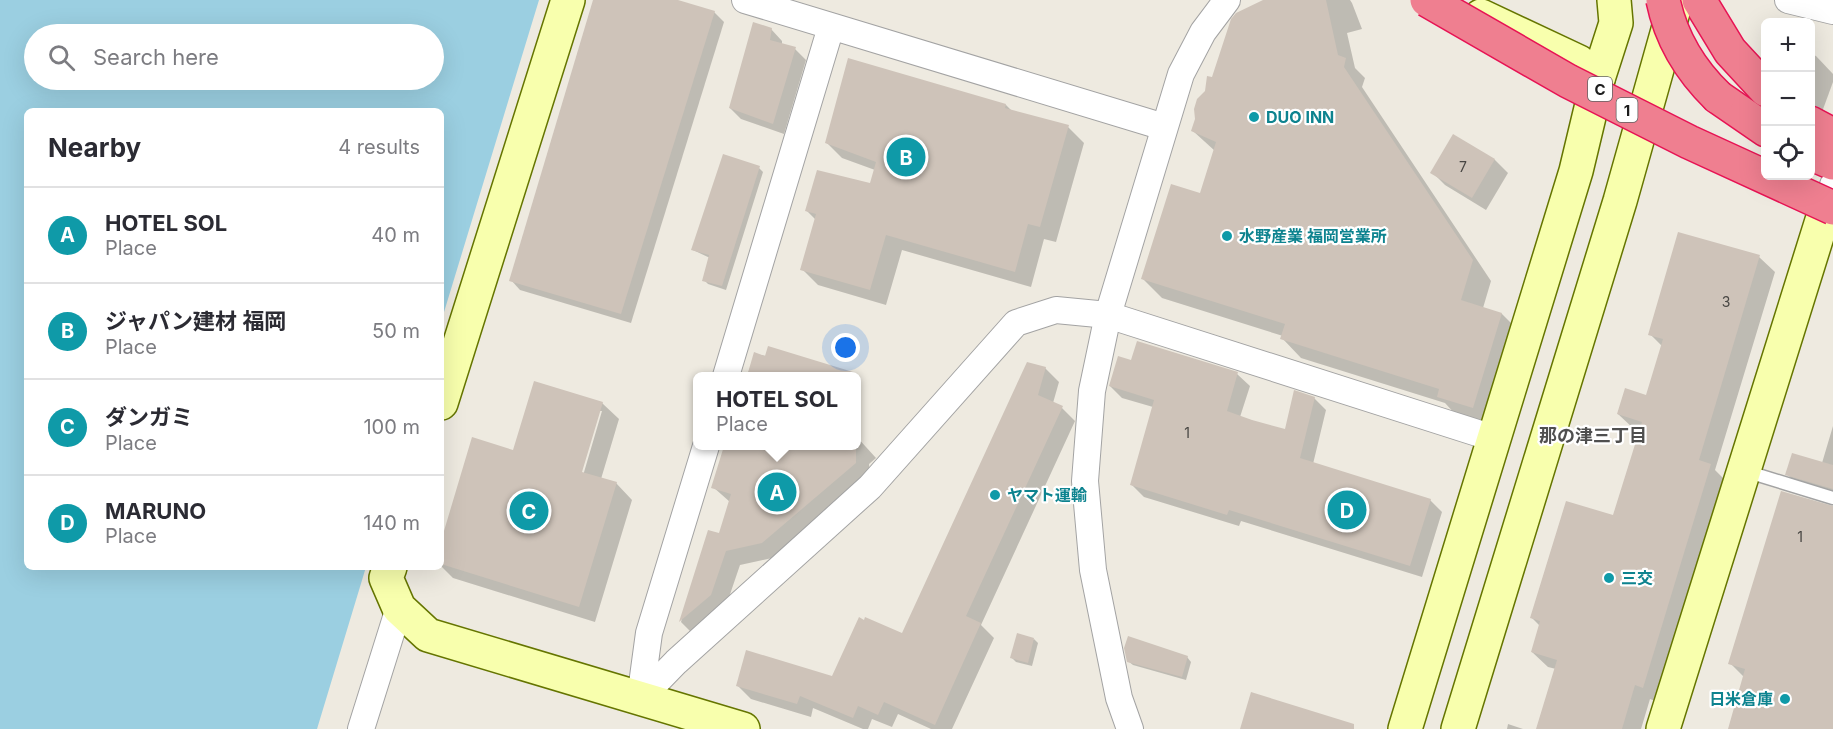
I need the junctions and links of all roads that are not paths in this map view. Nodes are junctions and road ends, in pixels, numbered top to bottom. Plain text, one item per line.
1 (568, 0) edge
2 (746, 0) edge
3 (1227, 0) edge
4 (1427, 0) edge
5 (1437, 0) edge
6 (1447, 0) edge
7 (1614, 0) edge
8 (1663, 0) edge
9 (1677, 0) edge
10 (1699, 0) edge
11 (1788, 0) edge
12 (1833, 11) edge
13 (831, 27) junction
14 (1598, 79) junction
15 (1761, 85) edge
16 (1644, 110) junction
17 (1815, 126) edge
18 (1164, 127) junction
19 (1761, 127) edge
20 (1833, 135) edge
21 (1815, 155) edge
22 (1833, 163) edge
23 (1761, 168) edge
24 (1784, 180) edge
25 (1831, 205) edge
26 (1108, 315) junction
27 (727, 372) edge
28 (444, 393) edge
29 (1493, 438) junction
30 (705, 450) edge
31 (1744, 470) junction
32 (1833, 498) edge
33 (389, 570) edge
34 (399, 608) junction
35 (640, 699) junction
36 (361, 729) edge
37 (743, 729) edge
38 (1130, 729) edge
39 (1405, 729) edge
40 (1458, 729) edge
41 (1663, 729) edge

1 - 28 street
2 - 13 street
3 - 18 street
4 - 25 highway, 1, bridge
5 - 23 highway, C
6 - 14 street
7 - 14 street
8 - 19 highway, bridge
9 - 16 street
10 - 15 highway
11 - 12 street
13 - 18 street
13 - 27 street
14 - 16 street
14 - 29 street
16 - 25 street
16 - 40 street
17 - 20 highway
18 - 26 street
21 - 22 highway
24 - 25 highway
25 - 31 street
26 - 29 street
26 - 35 street
26 - 38 street
29 - 39 street
30 - 35 street
31 - 32 lane
31 - 41 street
33 - 34 street
34 - 35 street
34 - 36 street
35 - 37 street

